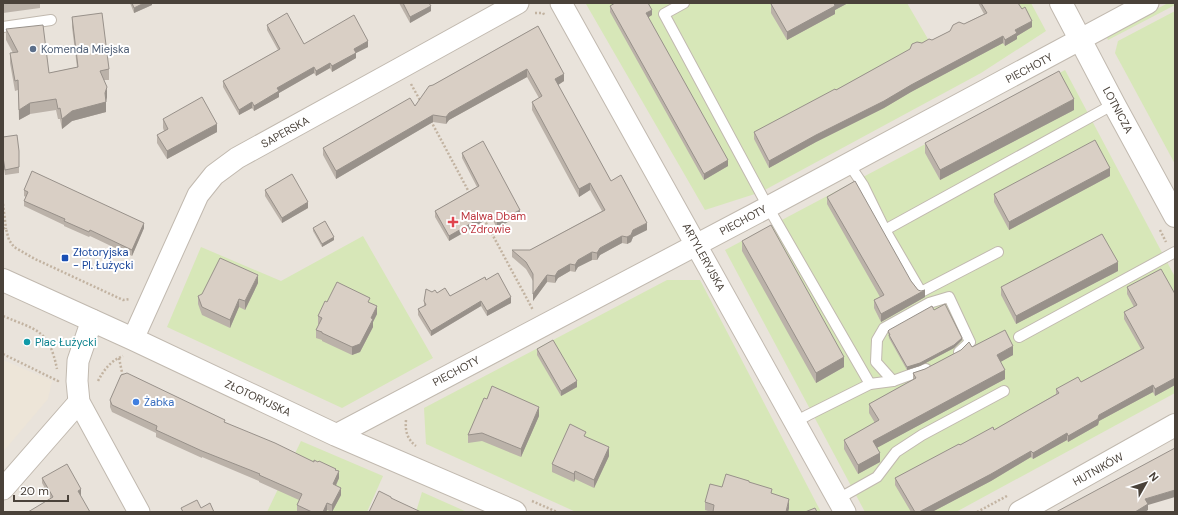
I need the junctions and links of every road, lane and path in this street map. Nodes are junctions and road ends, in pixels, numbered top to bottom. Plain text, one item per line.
1 (561, 3) edge
2 (684, 3) edge
3 (1061, 3) edge
4 (1148, 3) edge
5 (524, 10) edge
6 (51, 20) dead end
7 (549, 20) dead end
8 (3, 27) edge
9 (1081, 40) junction
10 (404, 87) dead end
11 (422, 104) edge
12 (1114, 104) junction
13 (430, 118) edge
14 (849, 164) junction
15 (471, 196) edge
16 (3, 204) edge
17 (768, 207) junction
18 (1175, 216) edge
19 (482, 217) edge
20 (5, 229) edge
21 (885, 230) junction
22 (697, 244) junction
23 (998, 252) dead end
24 (1175, 252) edge
25 (3, 280) edge
26 (147, 307) junction
27 (535, 315) dead end
28 (3, 316) edge
29 (92, 320) junction
30 (1019, 337) dead end
31 (129, 347) junction
32 (3, 354) edge
33 (952, 356) edge
34 (119, 358) junction
35 (934, 365) edge
36 (58, 373) dead end
37 (58, 377) dead end
38 (124, 381) edge
39 (893, 381) junction
40 (870, 384) junction
41 (96, 387) dead end
42 (1004, 392) dead end
43 (80, 402) junction
44 (406, 417) dead end
45 (795, 422) junction
46 (1175, 425) edge
47 (336, 435) junction
48 (419, 448) dead end
49 (3, 488) edge
50 (521, 505) edge
51 (842, 506) edge
52 (139, 512) edge
53 (557, 512) edge
54 (1020, 512) edge

1 - 22 street, ARTYLERYJSKA
2 - 17 lane
3 - 9 street, LOTNICZA
4 - 9 street, PIECHOTY
5 - 7 path
5 - 26 street, SAPERSKA
6 - 8 lane
9 - 12 street, LOTNICZA
9 - 14 street, PIECHOTY
10 - 11 path
12 - 18 street, LOTNICZA
12 - 21 lane
13 - 15 path
14 - 17 street, PIECHOTY
14 - 21 lane
16 - 20 path
17 - 22 street, PIECHOTY
17 - 40 lane
19 - 27 path
20 - 26 path
21 - 23 lane
22 - 45 street, ARTYLERYJSKA
22 - 47 street, PIECHOTY
24 - 30 lane
25 - 29 street, ZŁOTORYJSKA
26 - 31 street, SAPERSKA
28 - 36 path
29 - 31 street, ZŁOTORYJSKA
29 - 43 street
31 - 34 path
31 - 47 street, ZŁOTORYJSKA
32 - 37 path
33 - 39 lane
34 - 38 path
34 - 41 path
35 - 39 lane
39 - 40 lane
40 - 45 lane
42 - 51 lane
43 - 49 street
43 - 52 street
44 - 48 path
45 - 51 street, ARTYLERYJSKA
46 - 54 street, HUTNIKÓW
47 - 50 street, ZŁOTORYJSKA
50 - 53 path

